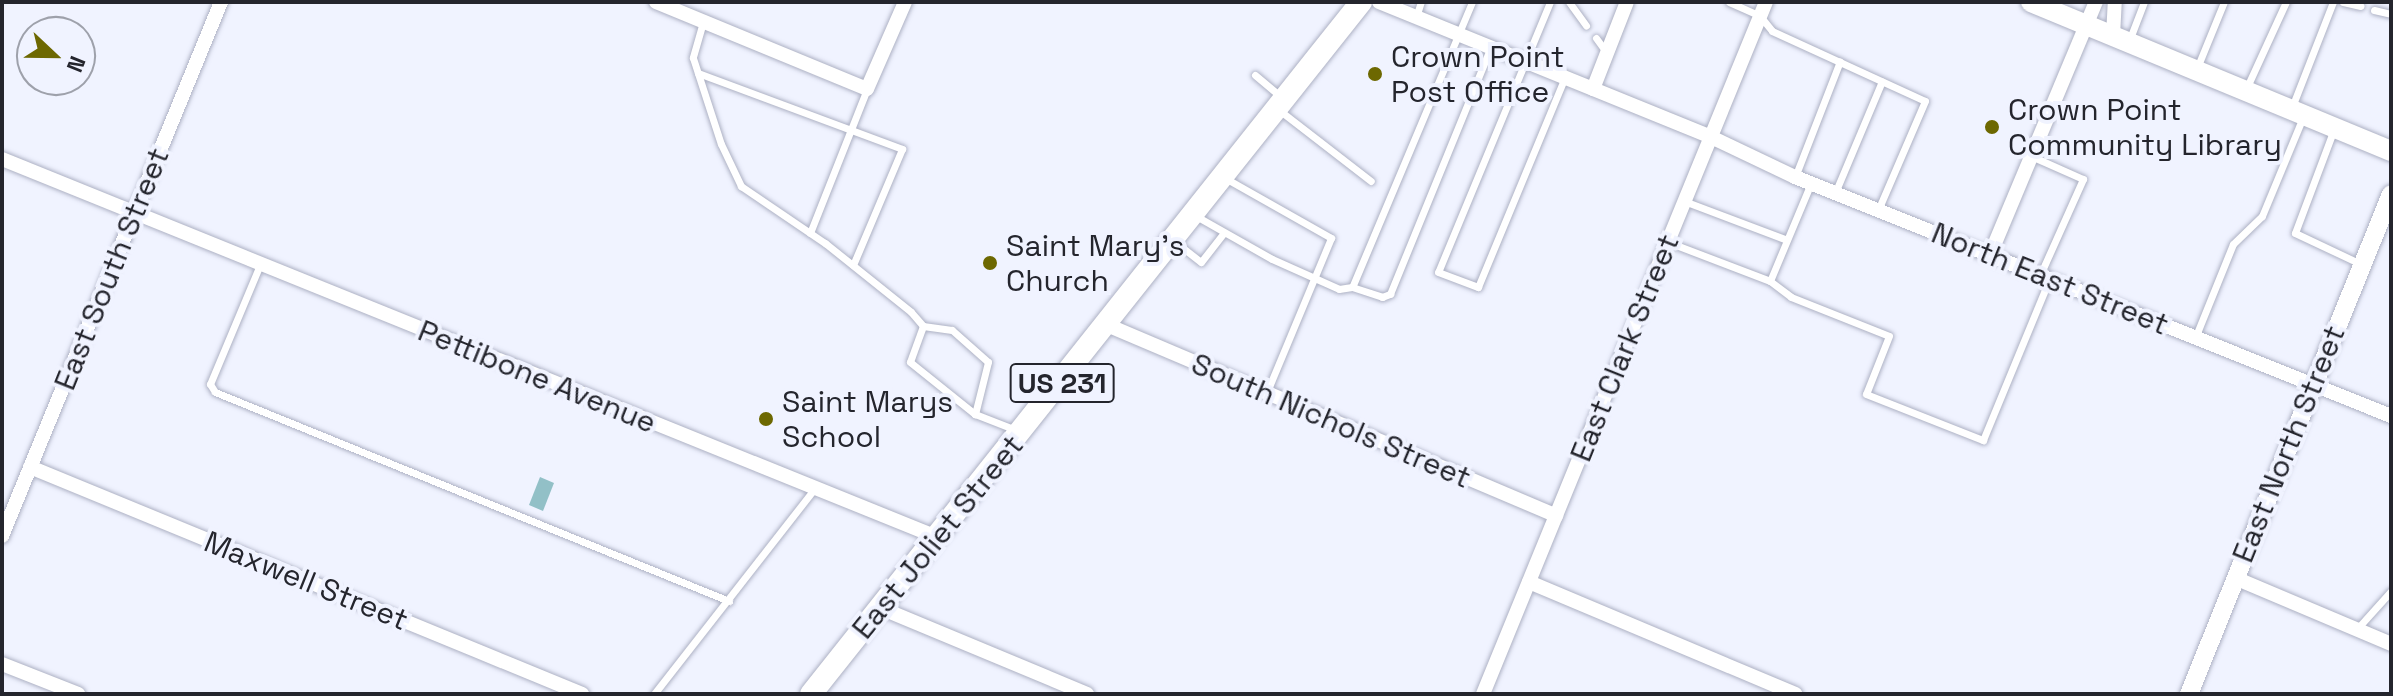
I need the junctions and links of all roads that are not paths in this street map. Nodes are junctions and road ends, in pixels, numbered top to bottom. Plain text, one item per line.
1 (221, 2) edge
2 (656, 2) edge
3 (905, 2) edge
4 (1361, 2) edge
5 (1379, 2) edge
6 (1421, 2) edge
7 (1472, 2) edge
8 (1550, 2) edge
9 (1569, 2) edge
10 (1729, 2) edge
11 (2031, 2) edge
12 (2096, 2) edge
13 (2115, 2) edge
14 (2144, 2) edge
15 (2224, 2) edge
16 (2286, 2) edge
17 (2333, 2) edge
18 (2343, 2) edge
19 (1621, 6) edge
20 (2361, 6) dead end
21 (1763, 9) edge
22 (2374, 10) dead end
23 (2391, 14) edge
24 (1416, 17) junction
25 (703, 22) junction
26 (1586, 25) dead end
27 (2085, 25) junction
28 (1459, 34) junction
29 (1596, 38) dead end
30 (2121, 39) junction
31 (1491, 47) junction
32 (1607, 53) junction
33 (1525, 61) junction
34 (1840, 61) junction
35 (2196, 70) junction
36 (698, 73) junction
37 (1255, 75) dead end
38 (1565, 77) junction
39 (1882, 81) junction
40 (867, 89) junction
41 (1593, 89) junction
42 (2245, 90) junction
43 (1280, 104) junction
44 (2298, 112) junction
45 (2335, 127) junction
46 (852, 129) junction
47 (1711, 137) junction
48 (2391, 151) edge
49 (2031, 156) junction
50 (2, 159) edge
51 (1223, 177) junction
52 (1795, 177) junction
53 (1371, 181) dead end
54 (1811, 183) junction
55 (1835, 193) junction
56 (2391, 194) edge
57 (1684, 201) junction
58 (1878, 210) junction
59 (136, 212) junction
60 (1195, 215) junction
61 (810, 233) junction
62 (1223, 234) junction
63 (1174, 240) junction
64 (1787, 240) junction
65 (1668, 242) junction
66 (1990, 255) junction
67 (2362, 264) junction
68 (853, 265) junction
69 (259, 267) junction
70 (1313, 277) junction
71 (2045, 277) junction
72 (1770, 281) junction
73 (1352, 287) junction
74 (1107, 325) junction
75 (923, 326) junction
76 (2195, 338) junction
77 (2313, 385) junction
78 (1266, 394) junction
79 (975, 414) junction
80 (2391, 416) edge
81 (1022, 433) junction
82 (30, 467) junction
83 (815, 488) junction
84 (1556, 516) junction
85 (2, 534) edge
86 (939, 538) junction
87 (2235, 578) junction
88 (1529, 582) junction
89 (2391, 592) edge
90 (729, 601) junction
91 (883, 609) junction
92 (2356, 630) junction
93 (2391, 644) edge
94 (2, 664) edge
95 (78, 694) edge
96 (582, 694) edge
97 (654, 694) edge
98 (811, 694) edge
99 (1087, 694) edge
100 (1483, 694) edge
101 (1795, 694) edge
102 (2189, 694) edge

1 - 59 street, East South Street
2 - 25 street
3 - 40 street
4 - 43 main road, East Joliet Street / US 231
5 - 24 street, North East Street
6 - 24 lane
7 - 28 lane
8 - 33 lane
9 - 26 lane
10 - 21 lane
11 - 27 main road
12 - 27 street
13 - 30 street
14 - 30 lane
15 - 35 lane
16 - 42 lane
17 - 44 lane
18 - 20 lane
19 - 32 street
21 - 34 lane
21 - 47 street, East Clark Street
22 - 23 lane
24 - 28 street, North East Street
25 - 36 lane
25 - 40 street
27 - 30 main road
27 - 49 street
28 - 31 street, North East Street
28 - 73 lane
29 - 32 lane
30 - 35 main road
31 - 33 street, North East Street
31 - 73 lane
32 - 41 street
33 - 38 street, North East Street
33 - 38 lane
34 - 39 lane
34 - 52 lane
35 - 42 main road
36 - 46 lane
36 - 61 lane
37 - 43 lane
38 - 41 street, North East Street
39 - 55 lane
39 - 58 lane
40 - 46 lane
41 - 47 street, North East Street
42 - 44 main road
43 - 51 main road, East Joliet Street / US 231
43 - 53 lane
44 - 45 main road
44 - 76 lane
45 - 48 main road
45 - 67 lane
46 - 61 lane
46 - 68 lane
47 - 52 street, North East Street
47 - 57 street, East Clark Street
49 - 66 street
49 - 71 lane
50 - 59 street, Pettibone Avenue
51 - 60 main road, East Joliet Street / US 231
51 - 70 lane
52 - 54 street, North East Street
54 - 55 street, North East Street
54 - 64 lane
55 - 58 street, North East Street
56 - 67 street, East North Street
57 - 64 lane
57 - 65 street, East Clark Street
58 - 66 street, North East Street
59 - 69 street, Pettibone Avenue
59 - 82 street, East South Street
60 - 62 lane
60 - 63 main road, East Joliet Street / US 231
61 - 68 lane
62 - 63 lane
62 - 70 lane
63 - 74 main road, East Joliet Street / US 231
64 - 72 lane
65 - 72 lane
65 - 84 street, East Clark Street
66 - 71 street, North East Street
67 - 77 street, East North Street
68 - 75 lane
69 - 83 street, Pettibone Avenue
69 - 90 lane
70 - 73 lane
70 - 78 lane
71 - 72 lane
71 - 76 street, North East Street
74 - 78 street, South Nichols Street
74 - 81 main road, East Joliet Street / US 231
75 - 79 lane
75 - 79 lane
76 - 77 street, North East Street
77 - 80 street, North East Street
77 - 87 street, East North Street
78 - 84 street, South Nichols Street
79 - 81 lane
81 - 86 main road, East Joliet Street / US 231
82 - 85 street, East South Street
82 - 96 street, Maxwell Street
83 - 86 street, Pettibone Avenue
83 - 90 lane
84 - 88 street, East Clark Street
86 - 91 main road, East Joliet Street / US 231
87 - 92 street
87 - 102 street, East North Street
88 - 100 street, East Clark Street
88 - 101 street
89 - 92 lane
90 - 97 lane
91 - 98 main road, East Joliet Street / US 231
91 - 99 street
92 - 93 street
94 - 95 street

